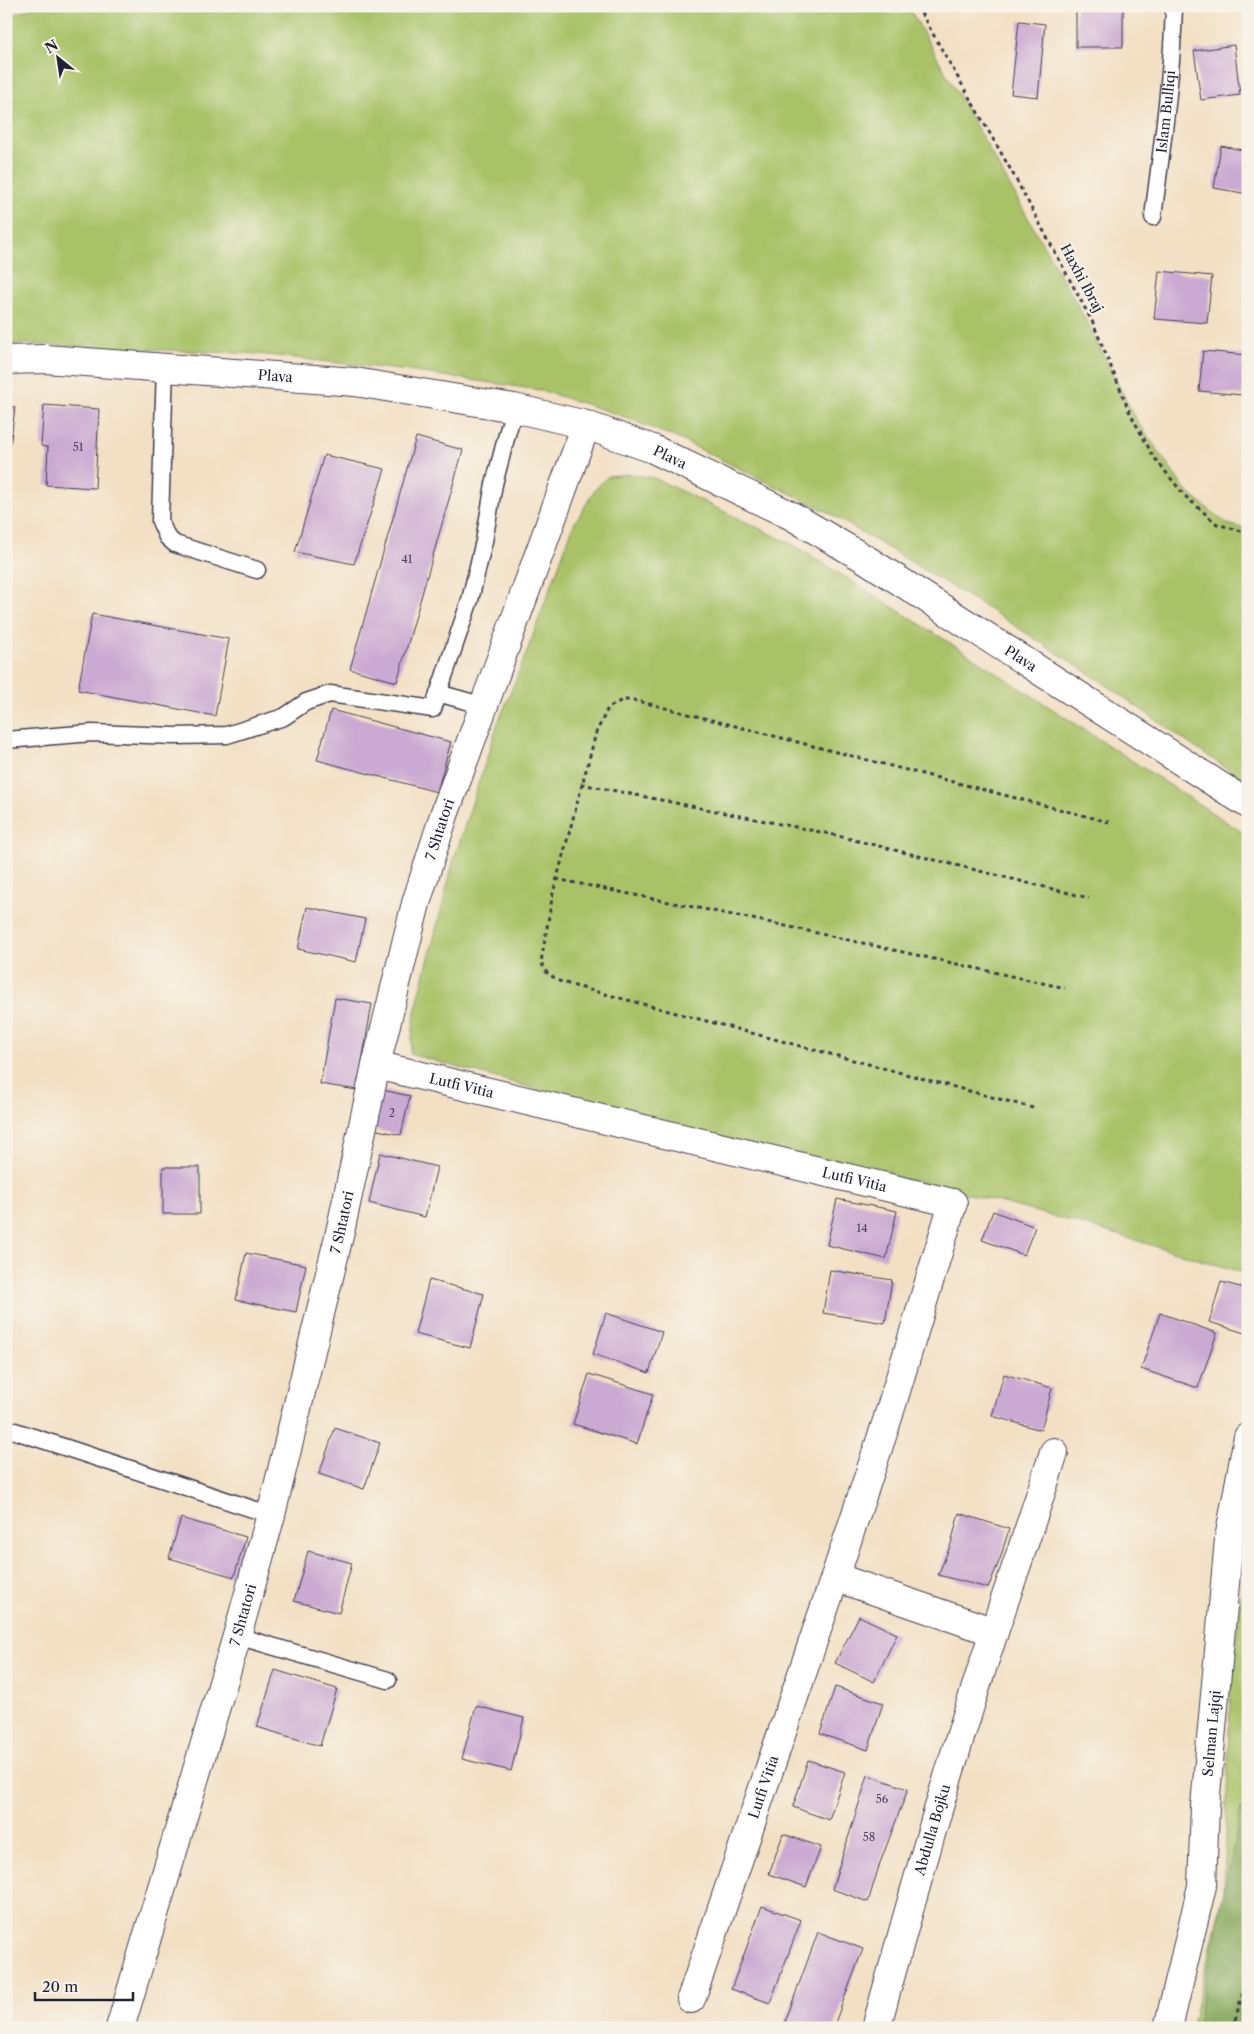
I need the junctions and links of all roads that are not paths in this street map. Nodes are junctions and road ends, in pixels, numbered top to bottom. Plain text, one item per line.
1 (1174, 6) edge
2 (1153, 217) dead end
3 (6, 360) edge
4 (165, 368) junction
5 (514, 408) junction
6 (586, 425) junction
7 (258, 570) dead end
8 (438, 693) junction
9 (484, 706) junction
10 (6, 740) edge
11 (1248, 804) edge
12 (376, 1065) junction
13 (6, 1428) edge
14 (1248, 1437) edge
15 (1054, 1452) dead end
16 (271, 1516) junction
17 (835, 1576) junction
18 (994, 1632) junction
19 (237, 1636) junction
20 (388, 1680) dead end
21 (691, 1999) dead end
22 (120, 2028) edge
23 (876, 2028) edge
24 (1168, 2028) edge

1 - 2 lane, Islam Bulliqi
3 - 4 street, Plava
4 - 5 street, Plava
4 - 7 lane
5 - 6 street, Plava
5 - 8 lane
6 - 9 street, 7 Shtatori
6 - 11 street, Plava
8 - 9 lane
8 - 10 lane
9 - 12 street, 7 Shtatori
12 - 16 street, 7 Shtatori
12 - 17 street, Lutfi Vitia
13 - 16 lane
14 - 24 street, Selman Lajqi
15 - 18 street
16 - 19 street, 7 Shtatori
17 - 18 street
17 - 21 street, Lutfi Vitia
18 - 23 street, Abdulla Bojku
19 - 20 lane
19 - 22 street, 7 Shtatori

